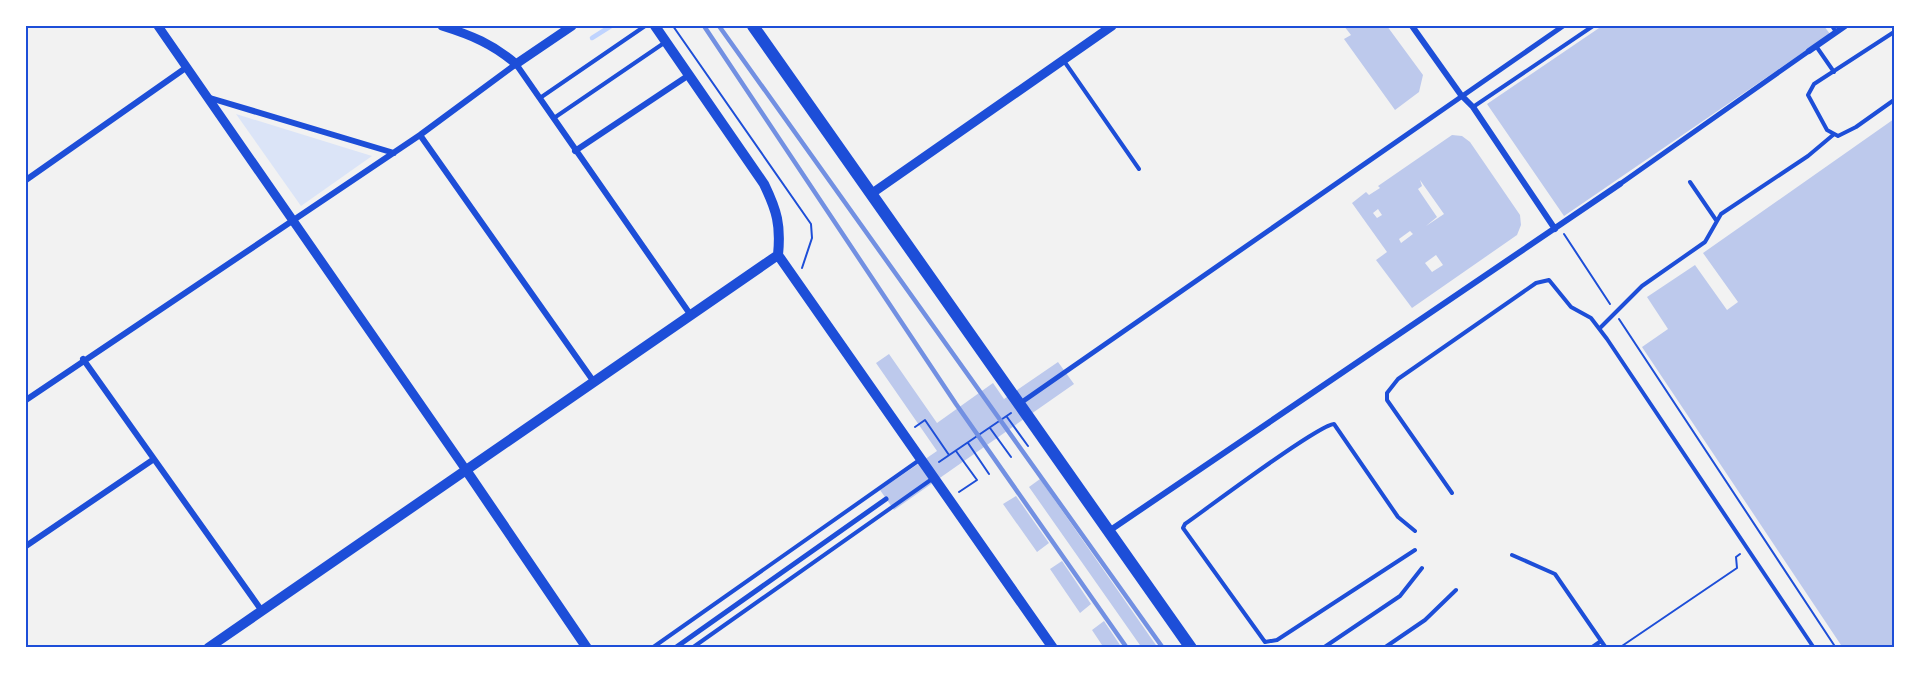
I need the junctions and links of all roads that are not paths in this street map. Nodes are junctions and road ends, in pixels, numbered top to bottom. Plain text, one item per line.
1 (158, 26) edge
2 (442, 26) edge
3 (570, 26) edge
4 (645, 26) edge
5 (655, 26) edge
6 (753, 26) edge
7 (1112, 26) edge
8 (1412, 26) edge
9 (1563, 26) edge
10 (1593, 26) edge
11 (1832, 26) edge
12 (1845, 26) edge
13 (1836, 32) junction
14 (1894, 32) edge
15 (666, 41) junction
16 (1816, 46) junction
17 (1809, 51) joint
18 (1064, 60) junction
19 (516, 64) junction
20 (187, 67) junction
21 (1834, 72) junction
22 (689, 75) junction
23 (1461, 95) junction
24 (210, 98) junction
25 (539, 99) junction
26 (1894, 100) edge
27 (1473, 107) junction
28 (553, 119) junction
29 (420, 135) junction
30 (1833, 135) junction
31 (575, 152) junction
32 (394, 153) junction
33 (1139, 169) dead end
34 (26, 180) edge
35 (1690, 182) dead end
36 (1620, 184) joint
37 (871, 194) junction
38 (294, 219) junction
39 (1716, 220) junction
40 (1557, 228) junction
41 (778, 255) junction
42 (690, 314) junction
43 (1600, 328) junction
44 (83, 359) junction
45 (594, 382) junction
46 (26, 400) edge
47 (1017, 407) junction
48 (926, 458) junction
49 (154, 459) junction
50 (466, 470) junction
51 (936, 472) junction
52 (1452, 493) dead end
53 (886, 499) dead end
54 (1109, 531) junction
55 (1416, 531) dead end
56 (26, 546) edge
57 (1415, 550) dead end
58 (1512, 555) dead end
59 (1422, 568) dead end
60 (1456, 590) dead end
61 (262, 611) junction
62 (1601, 640) junction
63 (208, 648) edge
64 (587, 648) edge
65 (652, 648) edge
66 (675, 648) edge
67 (692, 648) edge
68 (1053, 648) edge
69 (1191, 648) edge
70 (1323, 648) edge
71 (1384, 648) edge
72 (1591, 648) edge
73 (1606, 648) edge
74 (1814, 648) edge

1 - 20 street
2 - 19 street
3 - 19 street
4 - 25 lane
5 - 15 main road
6 - 37 main road
7 - 18 street
8 - 23 street
9 - 23 street
10 - 27 lane
11 - 13 lane
12 - 13 street
13 - 16 street
14 - 21 lane
15 - 22 main road
15 - 28 lane
16 - 17 street
16 - 21 lane
17 - 36 street
18 - 33 lane
18 - 37 street
19 - 25 street
19 - 29 street
20 - 24 street
20 - 34 street
21 - 30 lane
22 - 31 street
22 - 41 main road
23 - 27 street
23 - 47 street
24 - 32 street
24 - 38 street
25 - 28 street
26 - 30 lane
27 - 40 street
28 - 31 street
29 - 32 street
29 - 45 street
30 - 39 lane
31 - 42 street
32 - 38 street
35 - 39 lane
36 - 40 street
37 - 47 main road
38 - 44 street
38 - 50 street
39 - 43 lane
40 - 54 street
41 - 42 main road
41 - 48 main road
42 - 45 main road
43 - 52 lane
43 - 74 lane
44 - 46 street
44 - 49 street
45 - 50 main road
47 - 54 main road
48 - 51 main road
48 - 65 lane
49 - 56 street
49 - 61 street
50 - 61 main road
50 - 64 main road
51 - 67 lane
51 - 68 main road
53 - 66 street
54 - 69 main road
55 - 57 lane
58 - 62 lane
59 - 70 lane
60 - 71 lane
61 - 63 main road
62 - 72 lane
62 - 73 lane

